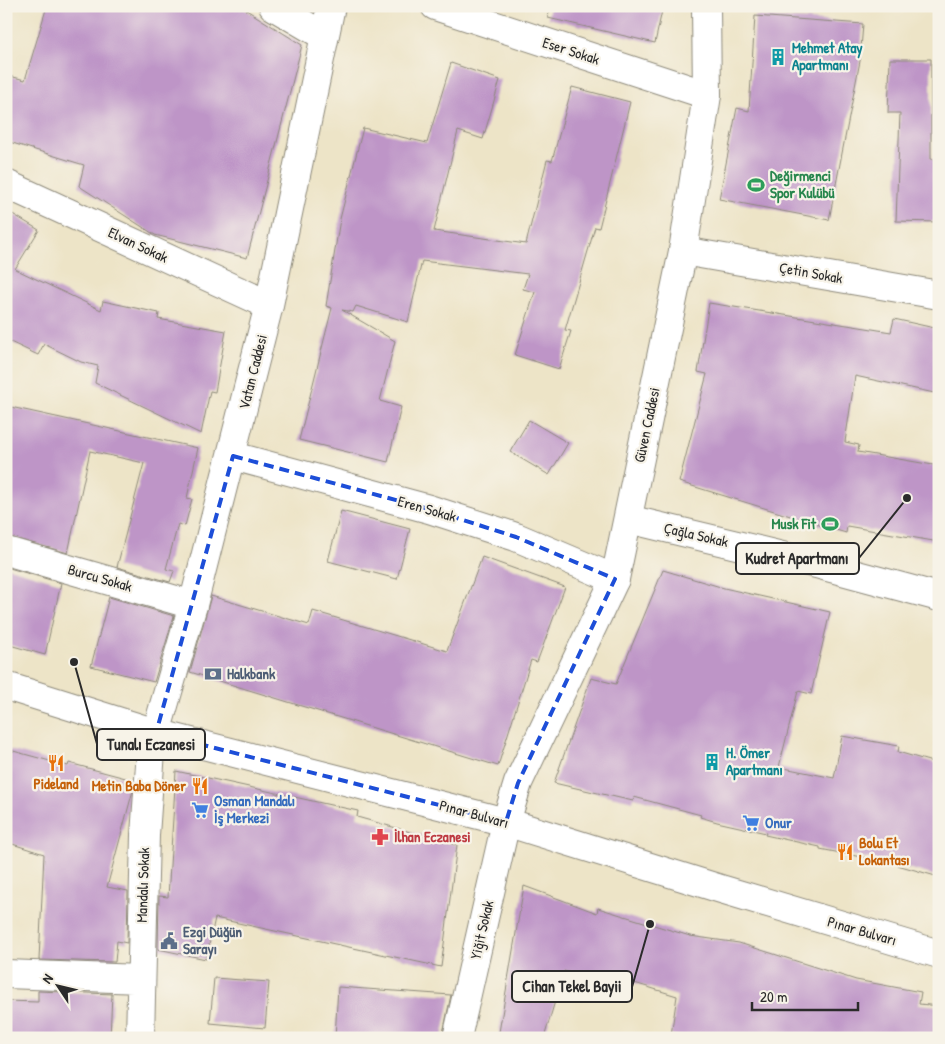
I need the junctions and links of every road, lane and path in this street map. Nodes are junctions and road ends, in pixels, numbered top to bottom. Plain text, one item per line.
1 (273, 6) edge
2 (331, 6) edge
3 (435, 6) edge
4 (706, 6) edge
5 (324, 36) junction
6 (707, 95) junction
7 (6, 184) edge
8 (683, 251) junction
9 (939, 295) edge
10 (269, 305) junction
11 (232, 456) junction
12 (628, 519) junction
13 (6, 551) edge
14 (615, 579) junction
15 (939, 597) edge
16 (194, 605) junction
17 (6, 686) edge
18 (156, 733) junction
19 (506, 822) junction
20 (939, 954) edge
21 (6, 974) edge
22 (140, 979) junction
23 (140, 1038) edge
24 (457, 1038) edge

1 - 5 street
2 - 5 street, Vatan Caddesi
3 - 6 street, Eser Sokak
4 - 6 street, Güven Caddesi
5 - 10 street, Vatan Caddesi
6 - 8 street, Güven Caddesi
7 - 10 street, Elvan Sokak
8 - 9 street, Çetin Sokak
8 - 12 street, Güven Caddesi
10 - 11 street, Vatan Caddesi
11 - 14 street, Eren Sokak
11 - 16 street, Vatan Caddesi
12 - 14 street, Güven Caddesi
12 - 15 street, Çağla Sokak
13 - 16 street, Burcu Sokak
14 - 19 street, Güven Caddesi
16 - 18 street, Vatan Caddesi
17 - 18 street, Pınar Bulvarı
18 - 19 street, Pınar Bulvarı
18 - 22 street, Mandalı Sokak
19 - 20 street, Pınar Bulvarı
19 - 24 street, Yiğit Sokak
21 - 22 street
22 - 23 street, Mandalı Sokak

